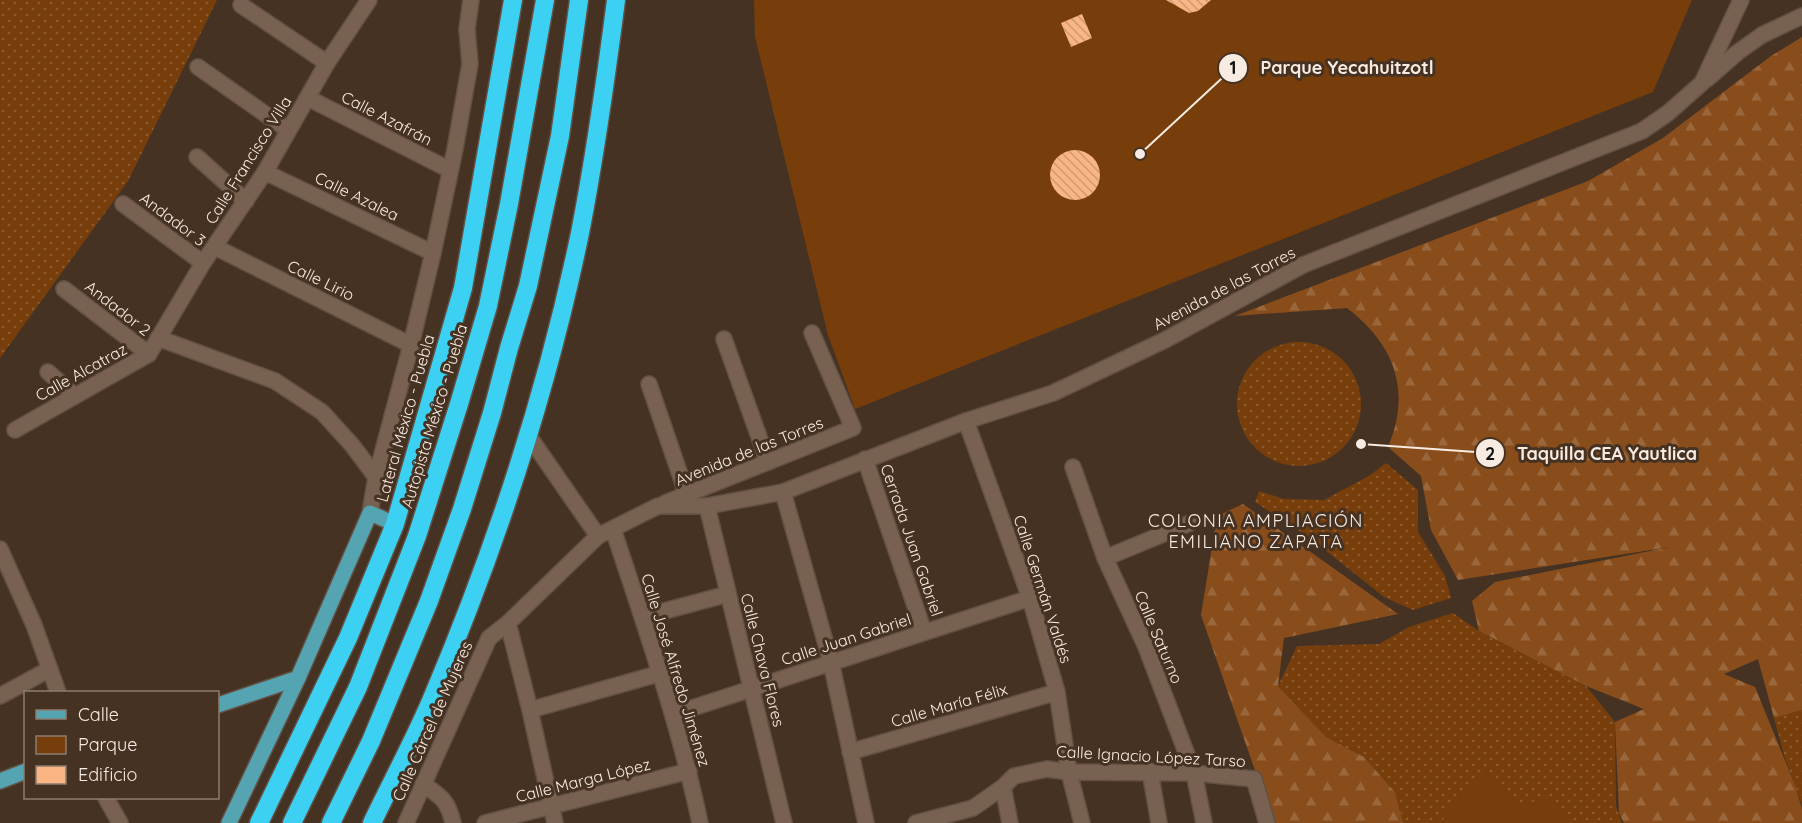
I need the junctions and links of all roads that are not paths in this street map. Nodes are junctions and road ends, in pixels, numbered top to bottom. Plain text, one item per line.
1 (369, 0) edge
2 (471, 0) edge
3 (513, 0) edge
4 (545, 0) edge
5 (579, 0) edge
6 (616, 0) edge
7 (1741, 0) edge
8 (241, 5) dead end
9 (1802, 16) edge
10 (327, 63) junction
11 (198, 67) dead end
12 (1702, 83) junction
13 (308, 98) junction
14 (288, 130) junction
15 (196, 157) dead end
16 (450, 170) junction
17 (265, 172) junction
18 (246, 201) junction
19 (123, 204) dead end
20 (214, 248) junction
21 (433, 253) junction
22 (203, 263) junction
23 (64, 289) dead end
24 (812, 333) dead end
25 (158, 338) junction
26 (724, 339) dead end
27 (411, 345) junction
28 (149, 354) junction
29 (48, 372) dead end
30 (649, 384) dead end
31 (75, 396) junction
32 (966, 421) junction
33 (15, 430) dead end
34 (528, 435) junction
35 (521, 455) junction
36 (865, 459) junction
37 (768, 462) junction
38 (1073, 467) dead end
39 (556, 476) junction
40 (376, 477) junction
41 (783, 492) junction
42 (687, 495) junction
43 (658, 506) junction
44 (707, 506) junction
45 (370, 513) junction
46 (1190, 523) dead end
47 (395, 524) junction
48 (613, 529) junction
49 (598, 536) junction
50 (0, 549) edge
51 (1105, 558) junction
52 (728, 594) junction
53 (1030, 598) junction
54 (642, 617) junction
55 (508, 623) junction
56 (924, 632) junction
57 (831, 663) junction
58 (50, 669) junction
59 (661, 673) junction
60 (298, 678) junction
61 (751, 689) junction
62 (57, 691) edge
63 (1057, 692) junction
64 (0, 696) edge
65 (219, 705) edge
66 (530, 710) junction
67 (674, 714) junction
68 (850, 752) junction
69 (690, 771) junction
70 (1150, 771) junction
71 (24, 772) edge
72 (1070, 772) junction
73 (1194, 772) junction
74 (0, 781) edge
75 (423, 784) junction
76 (1003, 787) junction
77 (107, 799) edge
78 (552, 806) junction
79 (120, 823) edge
80 (229, 823) edge
81 (259, 823) edge
82 (292, 823) edge
83 (332, 823) edge
84 (372, 823) edge
85 (406, 823) edge
86 (453, 823) edge
87 (485, 823) edge
88 (555, 823) edge
89 (700, 823) edge
90 (784, 823) edge
91 (866, 823) edge
92 (916, 823) edge
93 (1010, 823) edge
94 (1082, 823) edge
95 (1159, 823) edge
96 (1204, 823) edge
97 (1267, 823) edge

1 - 10 street, Calle Francisco Villa
2 - 16 street
3 - 47 highway, Lateral México - Puebla
4 - 82 highway, Autopista México - Puebla
5 - 83 highway
6 - 34 highway
7 - 12 street, Avenida de las Torres
8 - 10 street
9 - 12 street
10 - 13 street, Calle Francisco Villa
11 - 14 street
12 - 32 street, Avenida de las Torres
13 - 14 street, Calle Francisco Villa
13 - 16 street, Calle Azafrán
14 - 17 street, Calle Francisco Villa
15 - 18 street
16 - 21 street
17 - 18 street, Calle Francisco Villa
17 - 21 street, Calle Azalea
18 - 20 street, Calle Francisco Villa
19 - 22 street, Andador 3
20 - 22 street, Calle Francisco Villa
20 - 27 street, Calle Lirio
21 - 27 street
22 - 25 street, Calle Francisco Villa
23 - 28 street, Andador 2
24 - 37 street, Avenida de las Torres
25 - 28 street, Calle Alcatraz
25 - 40 street
26 - 37 street
27 - 40 street
28 - 31 street, Calle Alcatraz
29 - 31 street
30 - 42 street
31 - 33 street, Calle Alcatraz
32 - 36 street, Avenida de las Torres
32 - 53 street, Calle Germán Valdés
34 - 35 highway
34 - 39 street
35 - 39 street
35 - 84 highway
36 - 41 street, Avenida de las Torres
36 - 56 street, Cerrada Juan Gabriel
37 - 42 street, Avenida de las Torres
38 - 51 street, Calle Saturno
39 - 49 street
40 - 45 street
41 - 44 street, Avenida de las Torres
41 - 57 street
42 - 43 street, Avenida de las Torres
43 - 44 street, Avenida de las Torres
43 - 48 street, Avenida de las Torres
44 - 52 street, Calle Chava Flores
45 - 47 main road
45 - 60 main road
46 - 51 street
47 - 81 highway, Lateral México - Puebla
48 - 49 street, Avenida de las Torres
48 - 54 street, Calle José Alfredo Jiménez
49 - 55 street, Calle Cárcel de Mujeres
50 - 58 street
51 - 73 street, Calle Saturno
52 - 54 street
52 - 61 street, Calle Chava Flores
53 - 56 street, Calle Juan Gabriel
53 - 63 street, Calle Germán Valdés
54 - 59 street, Calle José Alfredo Jiménez
55 - 66 street
55 - 75 street, Calle Cárcel de Mujeres
56 - 57 street, Calle Juan Gabriel
57 - 61 street, Calle Juan Gabriel
57 - 68 street
58 - 62 street
58 - 64 street
59 - 66 street
59 - 67 street, Calle José Alfredo Jiménez
60 - 65 main road
60 - 80 main road
61 - 67 street, Calle Juan Gabriel
61 - 90 street, Calle Chava Flores
63 - 68 street, Calle María Félix
63 - 72 street, Calle Germán Valdés
66 - 78 street
67 - 69 street, Calle José Alfredo Jiménez
68 - 91 street
69 - 78 street, Calle Marga López
69 - 89 street, Calle José Alfredo Jiménez
70 - 72 street, Calle Ignacio López Tarso
70 - 73 street, Calle Ignacio López Tarso
70 - 95 street
71 - 74 main road
72 - 76 street, Calle Ignacio López Tarso
72 - 94 street, Calle Germán Valdés
73 - 96 street, Calle Saturno
73 - 97 street, Calle Ignacio López Tarso
75 - 85 street, Calle Cárcel de Mujeres
75 - 86 street
76 - 92 street, Calle Ignacio López Tarso
76 - 93 street
77 - 79 street
78 - 87 street, Calle Marga López
78 - 88 street

